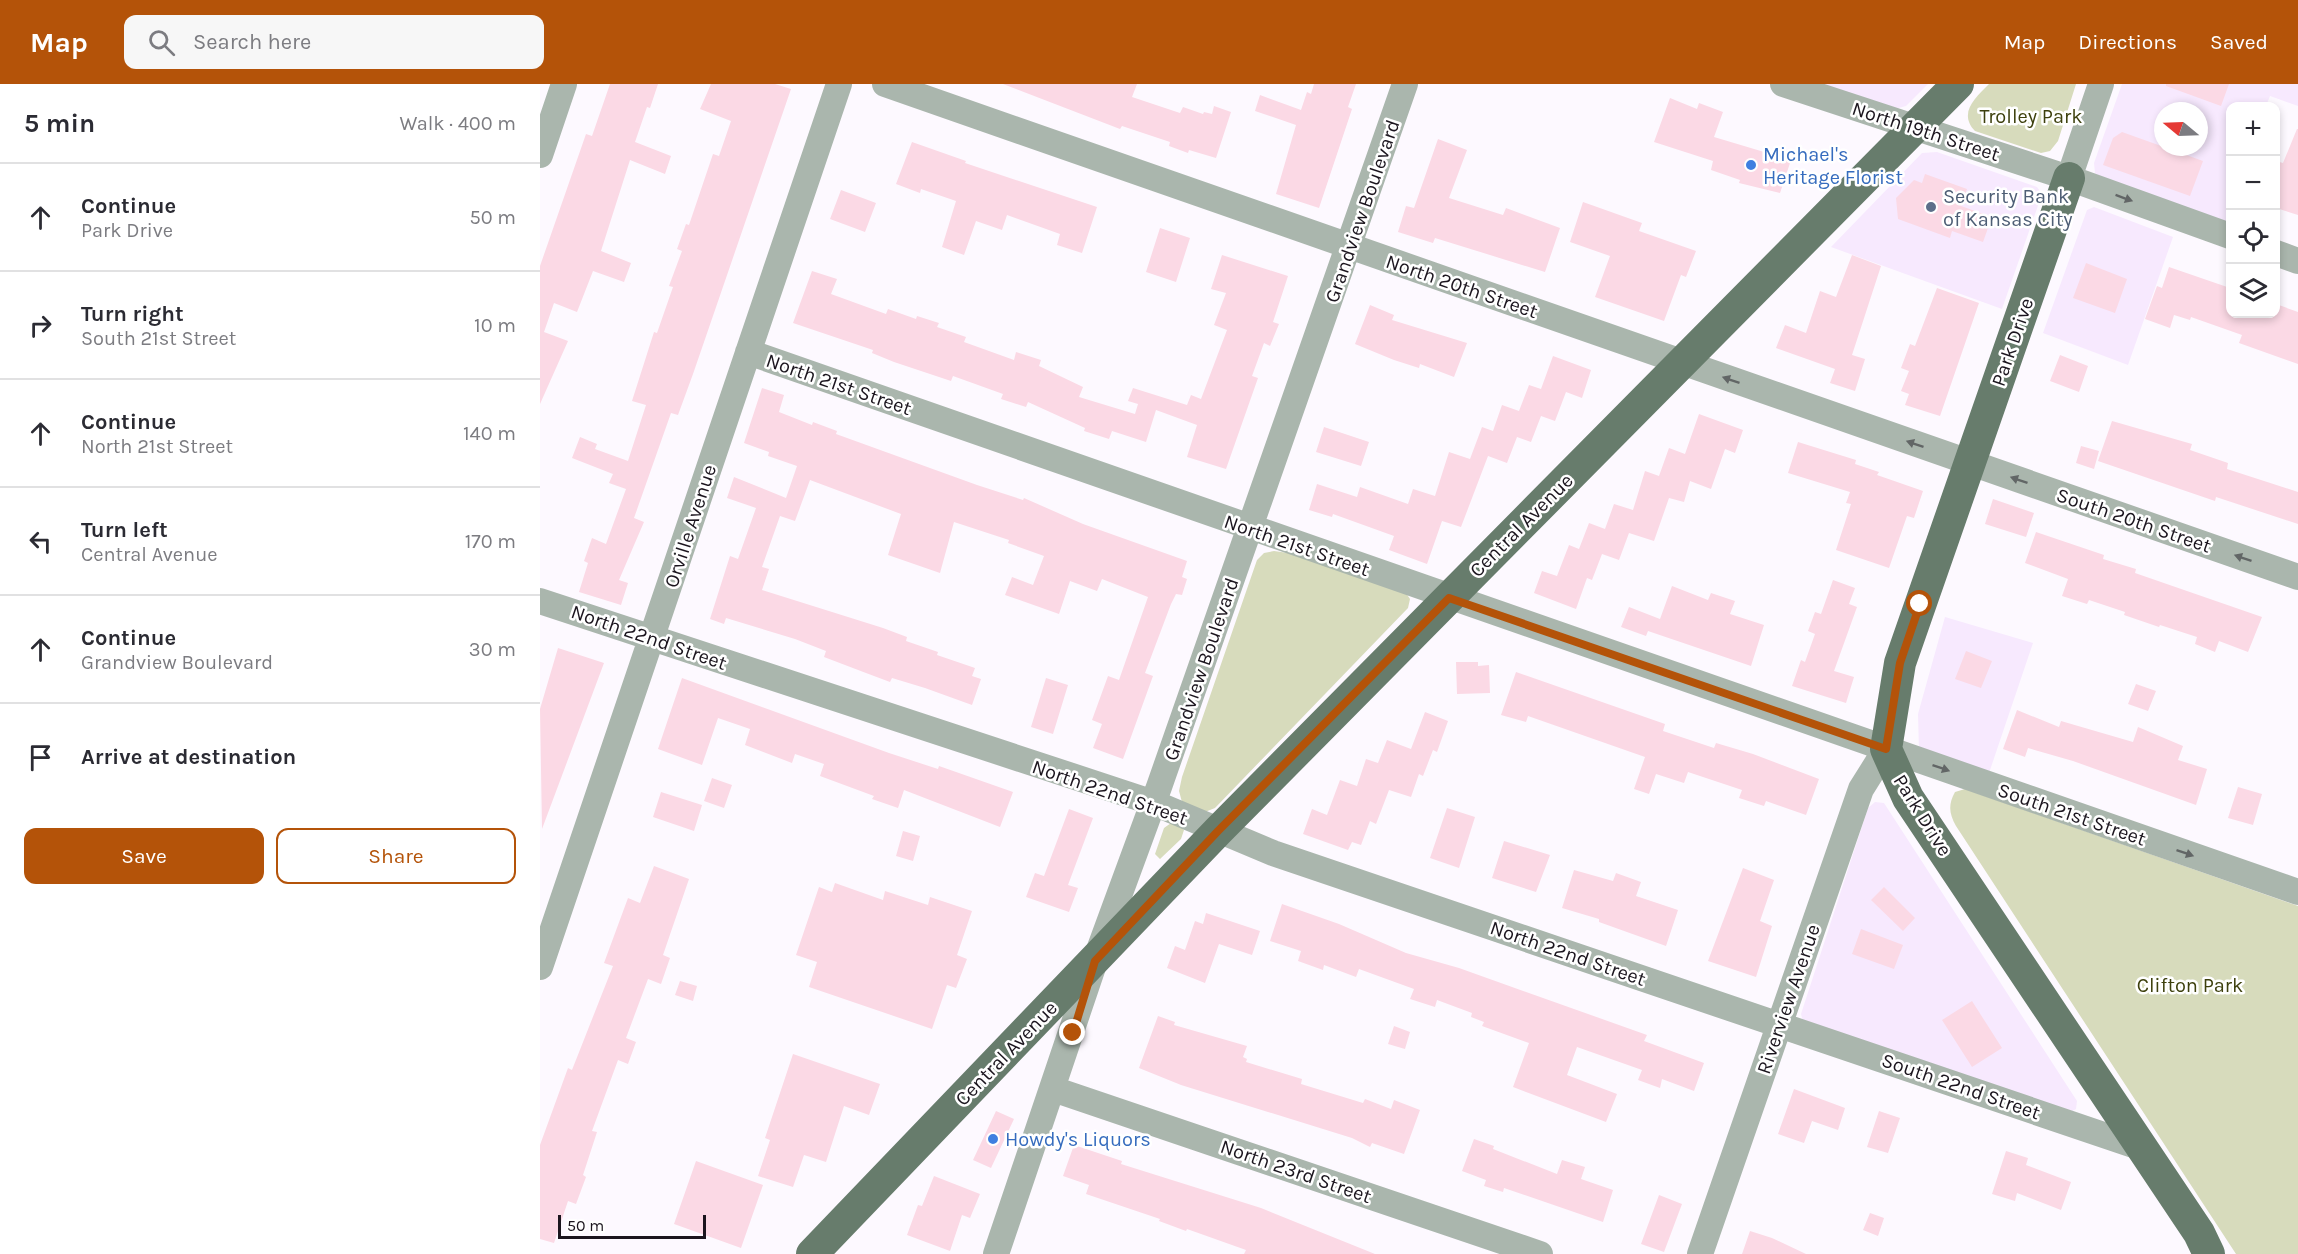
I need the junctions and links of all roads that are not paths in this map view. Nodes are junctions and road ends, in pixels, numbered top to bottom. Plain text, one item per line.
1 (564, 84) edge
2 (839, 84) edge
3 (885, 84) edge
4 (1405, 84) edge
5 (1783, 84) edge
6 (1958, 84) edge
7 (2101, 84) edge
8 (1914, 128) junction
9 (540, 155) edge
10 (2069, 178) junction
11 (2226, 235) edge
12 (1350, 247) junction
13 (2280, 254) edge
14 (2298, 261) edge
15 (748, 352) junction
16 (1681, 362) junction
17 (1971, 464) junction
18 (1250, 528) junction
19 (2298, 577) edge
20 (1449, 598) junction
21 (540, 601) edge
22 (652, 640) junction
23 (1847, 736) joint
24 (1886, 749) junction
25 (1154, 803) junction
26 (1218, 831) junction
27 (2298, 892) edge
28 (1095, 961) junction
29 (540, 967) edge
30 (1779, 1025) junction
31 (1053, 1089) junction
32 (2142, 1148) junction
33 (813, 1254) edge
34 (996, 1254) edge
35 (1540, 1254) edge
36 (1700, 1254) edge
37 (2209, 1254) edge

1 - 9 street
2 - 15 street, Orville Avenue
3 - 12 street, North 20th Street
4 - 12 street, Grandview Boulevard
5 - 8 street, North 19th Street
6 - 8 main road, Central Avenue
7 - 10 street, Park Drive
8 - 10 street, North 19th Street
8 - 16 main road, Central Avenue
10 -> 11 street, North 19th Street
10 - 17 main road, Park Drive
12 - 16 street, North 20th Street
12 - 18 street, Grandview Boulevard
13 - 14 street
15 - 18 street, North 21st Street
15 - 22 street, Orville Avenue
17 -> 16 street, North 20th Street
16 - 20 main road, Central Avenue
19 -> 17 street, South 20th Street
17 - 24 main road, Park Drive
18 - 20 street, North 21st Street
18 - 25 street, Grandview Boulevard
20 - 23 street, North 21st Street
20 - 26 main road, Central Avenue
21 - 22 street, North 22nd Street
22 - 25 street, North 22nd Street
22 - 29 street, Orville Avenue
23 - 24 street, South 21st Street
24 -> 27 street, South 21st Street
24 - 30 street, Riverview Avenue
24 - 32 main road, Park Drive
25 - 26 street, North 22nd Street
25 - 28 street, Grandview Boulevard
26 - 28 main road, Central Avenue
26 - 30 street, North 22nd Street
28 - 31 street, Grandview Boulevard
28 - 33 main road, Central Avenue
30 - 32 street, South 22nd Street
30 - 36 street, Riverview Avenue
31 - 34 street, Grandview Boulevard
31 - 35 street, North 23rd Street
32 - 37 main road, Park Drive

